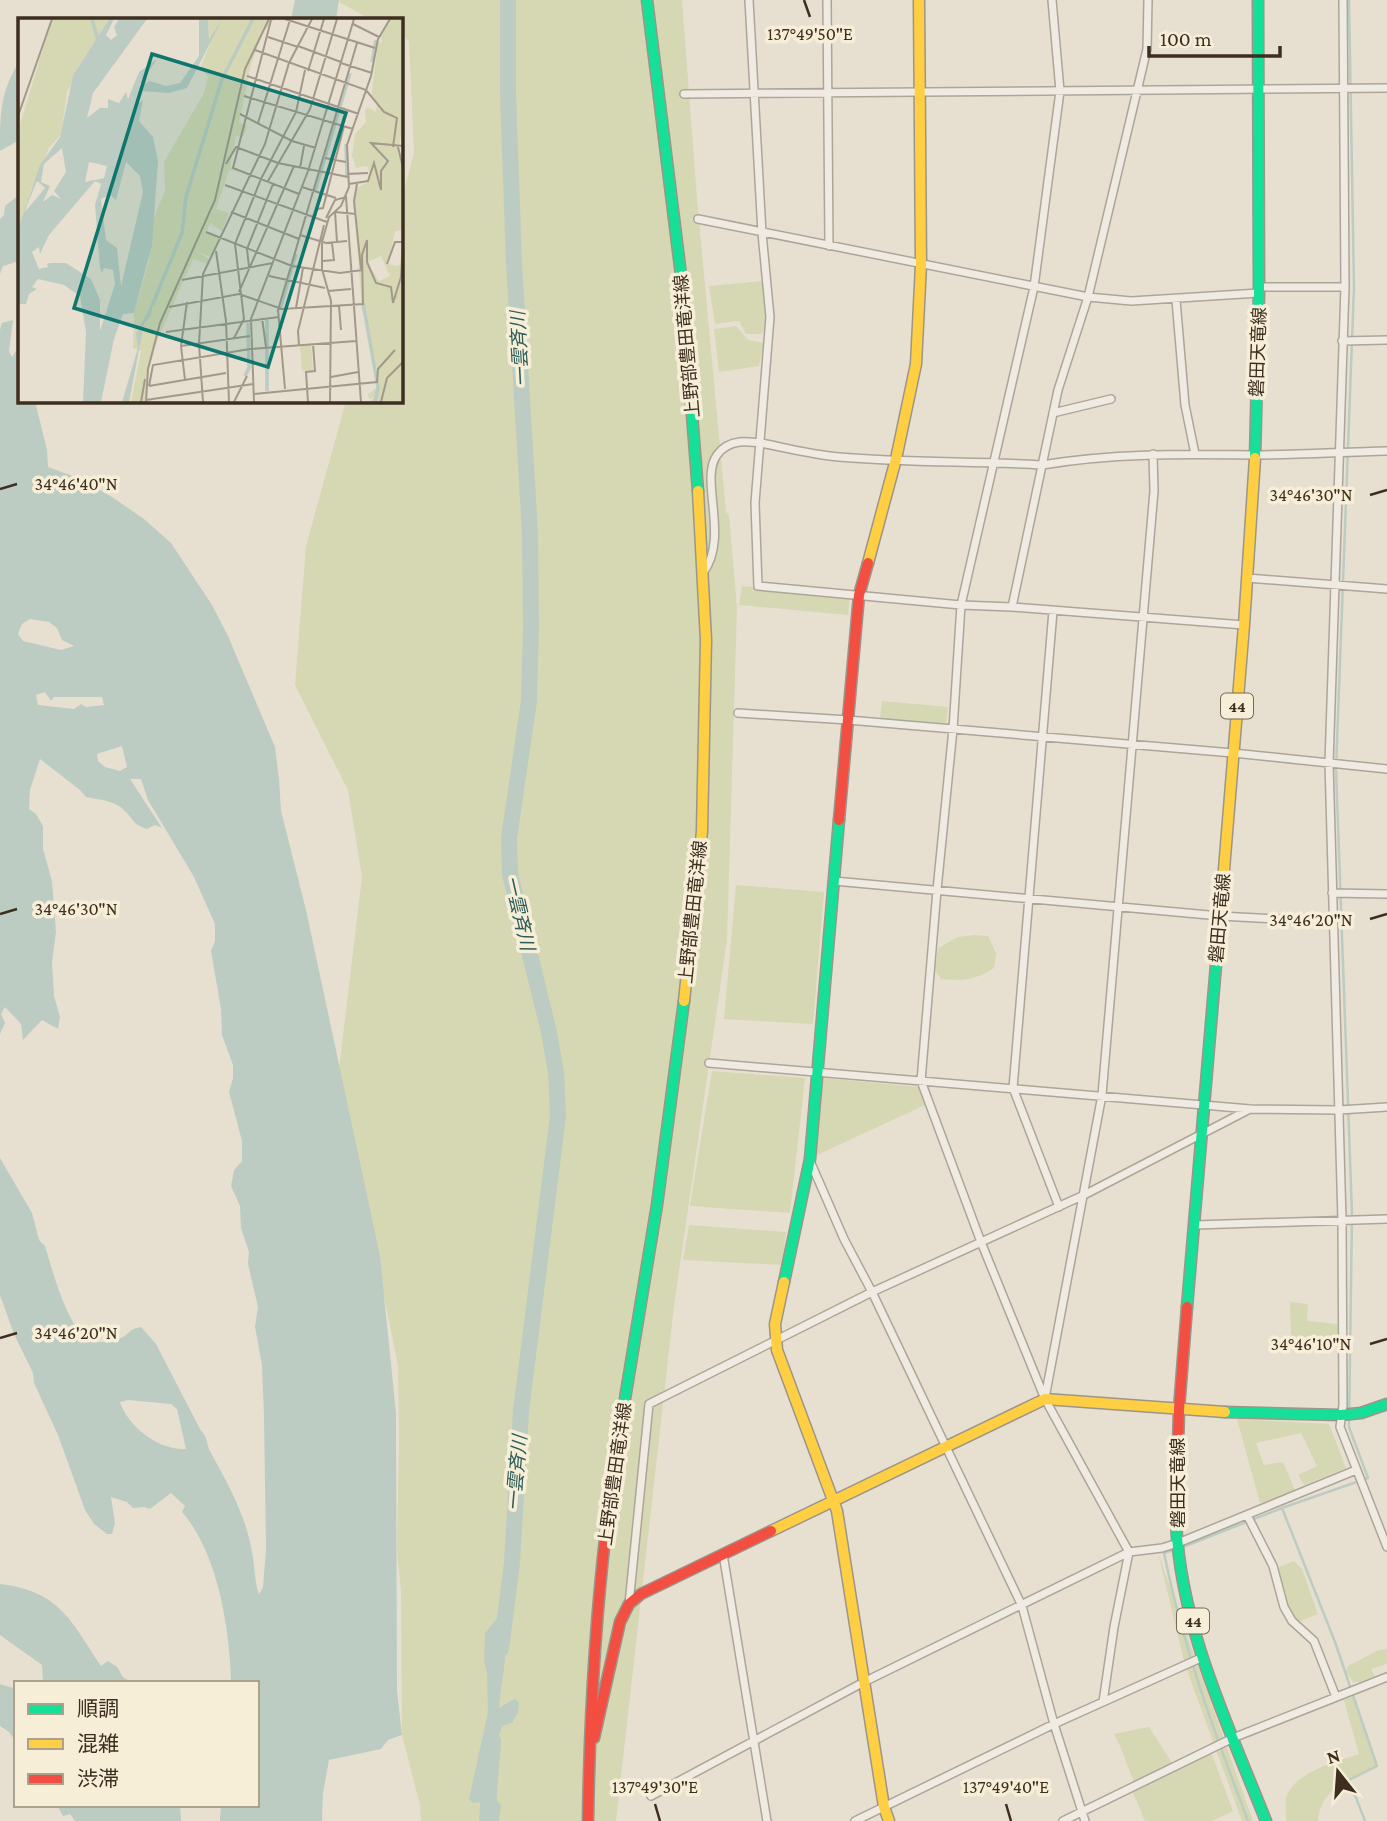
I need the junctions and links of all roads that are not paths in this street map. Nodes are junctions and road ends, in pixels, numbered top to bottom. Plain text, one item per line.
1 (647, 0) edge
2 (749, 0) edge
3 (827, 0) edge
4 (919, 0) edge
5 (1052, 0) edge
6 (1148, 0) edge
7 (1258, 0) edge
8 (1343, 0) edge
9 (1343, 89) junction
10 (1387, 89) edge
11 (1138, 90) junction
12 (1259, 90) junction
13 (1060, 91) junction
14 (920, 92) junction
15 (754, 93) junction
16 (827, 93) junction
17 (684, 94) dead end
18 (698, 219) dead end
19 (762, 233) junction
20 (829, 246) junction
21 (921, 265) junction
22 (1034, 287) junction
23 (1345, 287) junction
24 (1259, 290) junction
25 (1088, 297) junction
26 (1176, 300) junction
27 (1387, 340) edge
28 (1342, 341) junction
29 (1111, 399) dead end
30 (1053, 413) junction
31 (758, 443) junction
32 (1339, 452) junction
33 (1387, 452) edge
34 (1153, 454) junction
35 (1195, 454) junction
36 (1255, 455) junction
37 (896, 459) junction
38 (992, 462) junction
39 (1042, 465) junction
40 (703, 573) junction
41 (1247, 578) junction
42 (1335, 584) junction
43 (1387, 589) edge
44 (859, 595) junction
45 (961, 605) junction
46 (1012, 607) junction
47 (1053, 611) junction
48 (1142, 617) junction
49 (1244, 625) junction
50 (738, 713) dead end
51 (848, 720) junction
52 (953, 729) junction
53 (1043, 738) junction
54 (1131, 744) junction
55 (1233, 753) junction
56 (1329, 763) junction
57 (1387, 769) edge
58 (834, 881) junction
59 (936, 890) junction
60 (1332, 893) junction
61 (1387, 894) edge
62 (1030, 898) junction
63 (1117, 907) junction
64 (1220, 916) junction
65 (1333, 922) junction
66 (709, 1063) dead end
67 (817, 1071) junction
68 (921, 1081) junction
69 (1013, 1088) junction
70 (1102, 1095) junction
71 (1205, 1104) junction
72 (1387, 1107) edge
73 (1250, 1109) junction
74 (1339, 1110) junction
75 (1203, 1132) junction
76 (810, 1159) junction
77 (1084, 1195) junction
78 (1059, 1207) junction
79 (1387, 1219) edge
80 (1342, 1220) junction
81 (1195, 1225) junction
82 (981, 1242) junction
83 (873, 1292) junction
84 (775, 1339) junction
85 (1045, 1399) junction
86 (1387, 1404) edge
87 (1179, 1409) junction
88 (1341, 1415) junction
89 (947, 1446) junction
90 (1356, 1470) junction
91 (834, 1501) junction
92 (1247, 1515) junction
93 (1178, 1542) junction
94 (1387, 1547) edge
95 (1129, 1552) junction
96 (723, 1554) junction
97 (629, 1604) junction
98 (1022, 1606) junction
99 (1203, 1657) junction
100 (1387, 1676) edge
101 (864, 1682) junction
102 (1336, 1697) junction
103 (1103, 1702) junction
104 (1054, 1724) junction
105 (1233, 1738) junction
106 (755, 1739) junction
107 (589, 1752) junction
108 (651, 1796) dead end
109 (884, 1807) junction
110 (1082, 1812) junction
111 (588, 1821) edge
112 (767, 1821) edge
113 (855, 1821) edge
114 (890, 1821) edge
115 (1063, 1821) edge
116 (1084, 1821) edge
117 (1266, 1821) edge

1 - 40 main road, 上野部豊田竜洋線
2 - 15 street
3 - 16 street
4 - 14 main road
5 - 13 street
6 - 11 street
7 - 12 main road, 磐田天竜線 / 44
8 - 9 street
9 - 10 street
9 - 12 street
9 - 23 street
11 - 12 street
11 - 13 street
11 - 25 street
12 - 24 main road, 磐田天竜線 / 44
13 - 14 street
13 - 22 street
14 - 16 street
14 - 21 main road
15 - 16 street
15 - 17 street
15 - 19 street
16 - 20 street
18 - 19 street
19 - 20 street
19 - 31 street
20 - 21 street
21 - 22 street
21 - 37 main road
22 - 25 street
22 - 38 street
23 - 24 street
23 - 28 street
24 - 26 street
24 - 36 main road, 磐田天竜線 / 44
25 - 26 street
25 - 30 street
26 - 35 street
27 - 28 street
28 - 32 street
29 - 30 street
30 - 39 street
31 - 37 street
31 - 40 street
31 - 44 street
32 - 33 street
32 - 36 street
32 - 42 street
34 - 35 street
34 - 39 street
34 - 48 street
35 - 36 street
36 - 41 main road, 磐田天竜線 / 44
37 - 38 street
37 - 44 main road
38 - 39 street
38 - 45 street
39 - 46 street
40 - 107 main road, 上野部豊田竜洋線
41 - 42 street
41 - 49 main road, 磐田天竜線 / 44
42 - 43 street
42 - 56 street
44 - 45 street
44 - 51 main road
45 - 46 street
45 - 52 street
46 - 47 street
47 - 48 street
47 - 53 street
48 - 49 street
48 - 54 street
49 - 55 main road, 磐田天竜線 / 44
50 - 51 street
51 - 52 street
51 - 58 main road
52 - 53 street
52 - 59 street
53 - 54 street
53 - 62 street
54 - 55 street
54 - 63 street
55 - 56 street
55 - 64 main road, 磐田天竜線 / 44
56 - 57 street
56 - 60 street
58 - 59 street
58 - 67 main road
59 - 62 street
59 - 68 street
60 - 61 street
60 - 65 street
62 - 63 street
62 - 69 street
63 - 64 street
63 - 70 street
64 - 65 street
64 - 71 main road, 磐田天竜線 / 44
65 - 74 street
66 - 67 street
67 - 68 street
67 - 76 main road
68 - 69 street
68 - 82 street
69 - 70 street
69 - 78 street
70 - 71 street
70 - 77 street
71 - 73 street
71 - 75 main road, 磐田天竜線 / 44
72 - 74 street
73 - 74 street
73 - 75 street
74 - 80 street
75 - 77 street
75 - 81 main road, 磐田天竜線 / 44
76 - 83 street
76 - 84 main road
77 - 78 street
77 - 85 street
78 - 82 street
79 - 80 street
80 - 81 street
80 - 88 street
81 - 87 main road, 磐田天竜線 / 44
82 - 83 street
82 - 85 street
83 - 84 street
83 - 89 street
84 - 91 main road
84 - 97 street
85 - 87 main road
85 - 89 main road
85 - 95 street
86 - 88 main road
87 - 88 main road
87 - 93 main road, 磐田天竜線 / 44
88 - 90 street
89 - 91 main road
89 - 98 street
90 - 92 street
90 - 94 street
91 - 96 main road
91 - 101 main road
92 - 93 street
92 - 102 street
93 - 95 street
93 - 99 main road, 磐田天竜線 / 44
95 - 98 street
95 - 103 street
96 - 97 main road
96 - 106 street
97 - 107 main road
98 - 101 street
98 - 104 street
99 - 103 street
99 - 105 main road, 磐田天竜線 / 44
100 - 102 street
101 - 106 street
101 - 109 main road
102 - 105 street
103 - 104 street
104 - 109 street
104 - 110 street
105 - 110 street
105 - 117 main road, 磐田天竜線 / 44
106 - 108 street
106 - 112 street
107 - 111 main road, 上野部豊田竜洋線
109 - 113 street
109 - 114 main road
110 - 115 street
110 - 116 street

